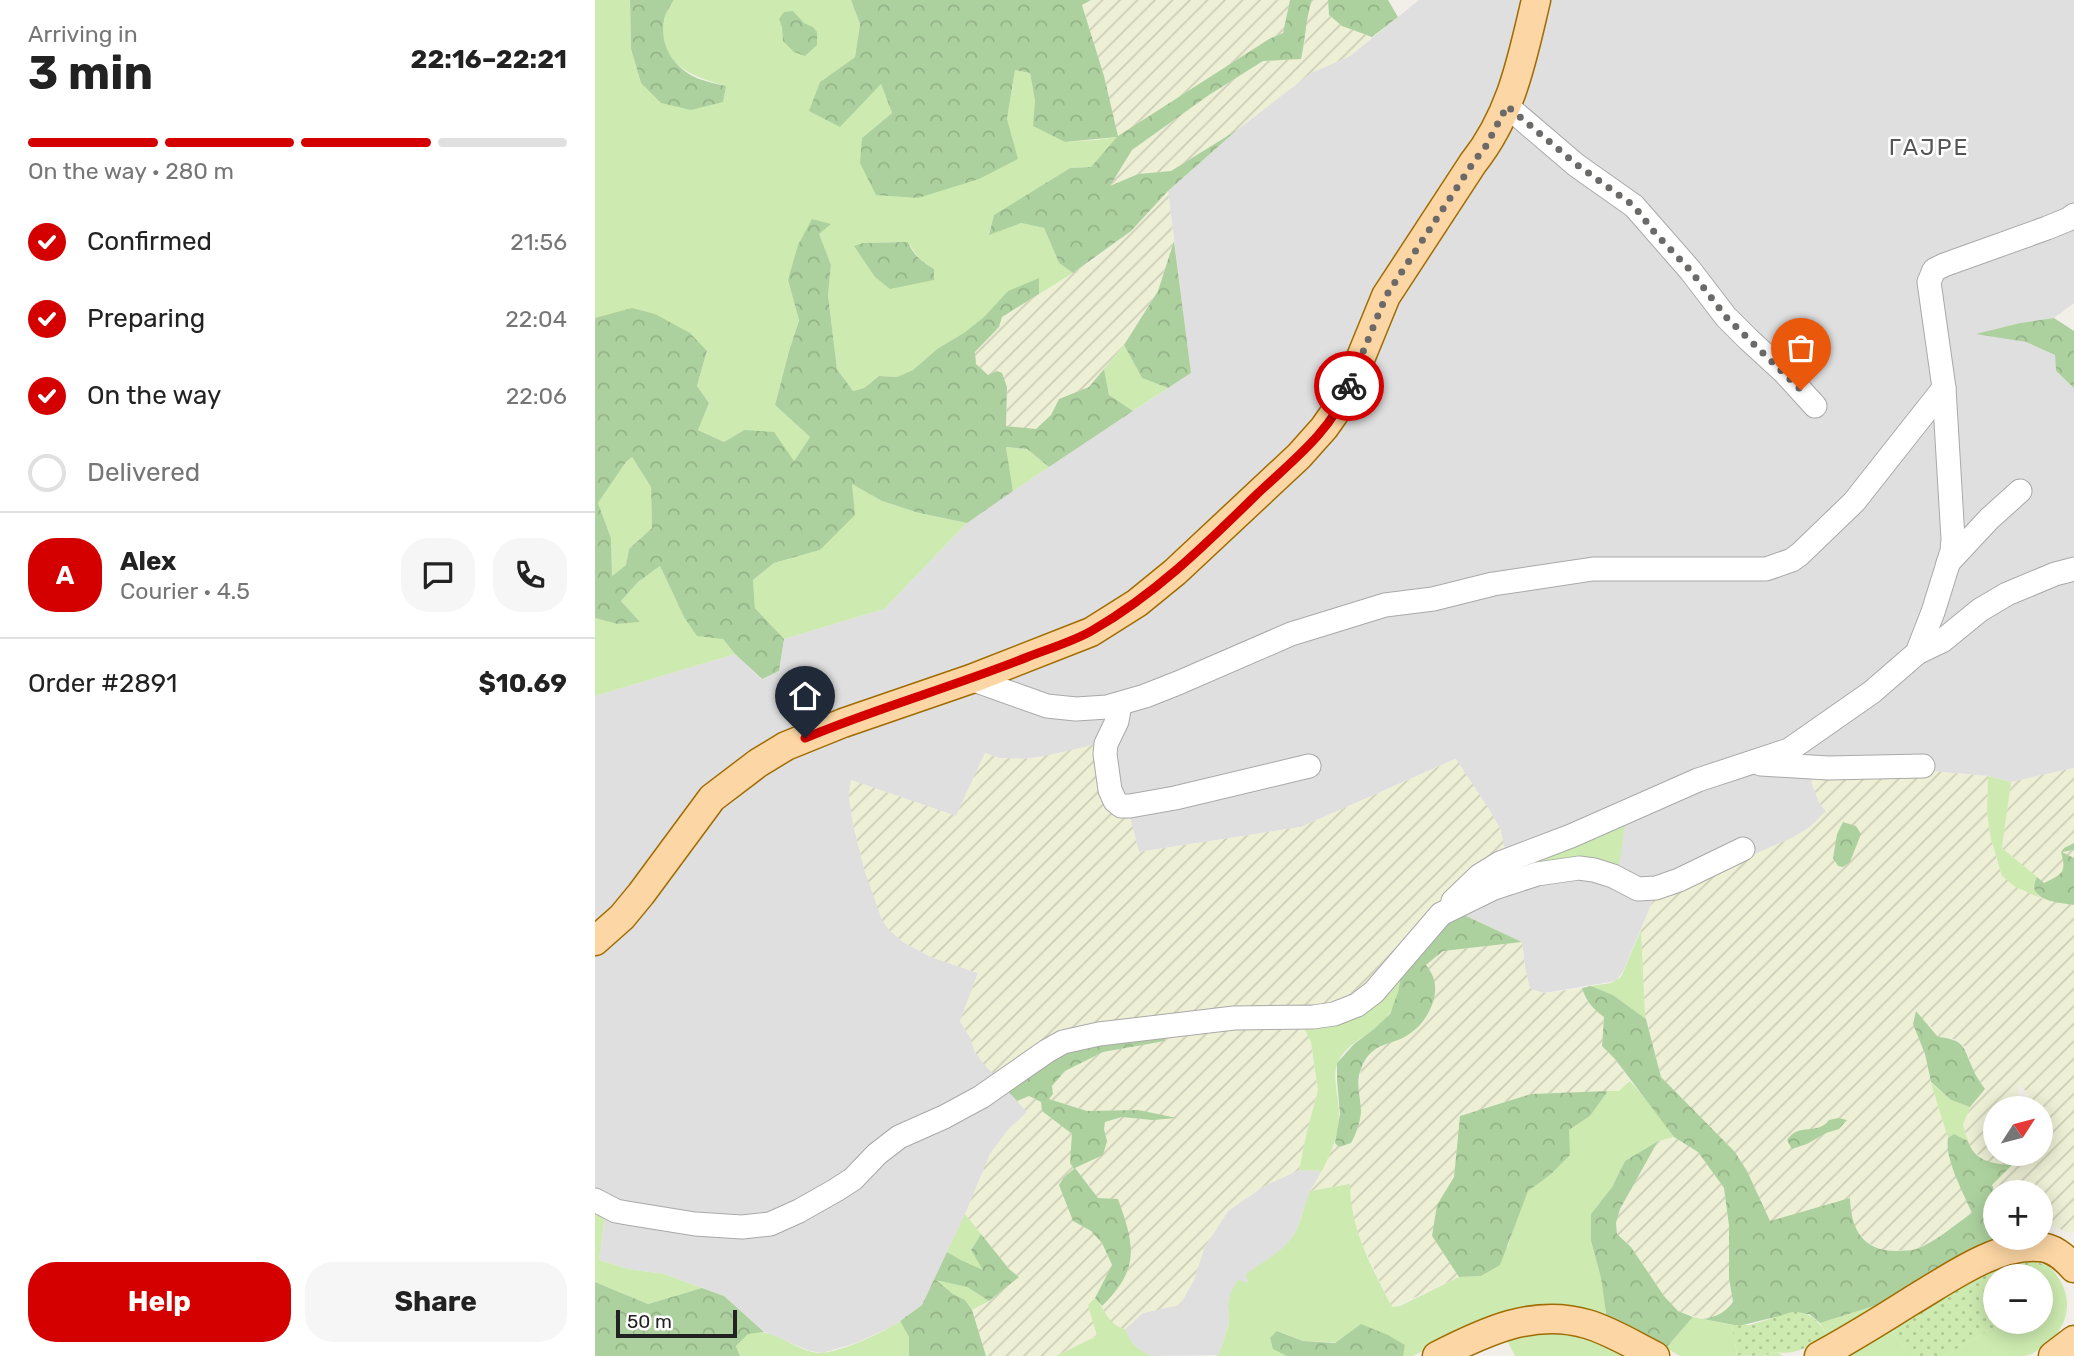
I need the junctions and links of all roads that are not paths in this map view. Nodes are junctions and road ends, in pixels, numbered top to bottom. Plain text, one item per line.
1 (1536, 0) edge
2 (1507, 106) junction
3 (2072, 217) edge
4 (1944, 388) junction
5 (1815, 406) dead end
6 (2020, 491) dead end
7 (1948, 563) junction
8 (2074, 569) edge
9 (1917, 653) junction
10 (971, 678) junction
11 (1120, 704) junction
12 (1751, 763) junction
13 (1309, 766) dead end
14 (1923, 766) dead end
15 (1743, 849) dead end
16 (1441, 914) junction
17 (595, 942) edge
18 (595, 1200) edge
19 (2074, 1268) edge
20 (2074, 1340) edge
21 (1437, 1356) edge
22 (1655, 1356) edge
23 (1819, 1356) edge
24 (2053, 1356) edge

1 - 2 main road
2 - 5 street
2 - 10 main road
3 - 4 street
4 - 7 street
4 - 11 street
6 - 7 street
7 - 9 street
8 - 9 street
9 - 12 street
10 - 11 street
10 - 17 main road
11 - 13 street
12 - 14 street
12 - 16 street
15 - 16 street
16 - 18 street
19 - 23 main road
20 - 24 main road
21 - 22 main road

